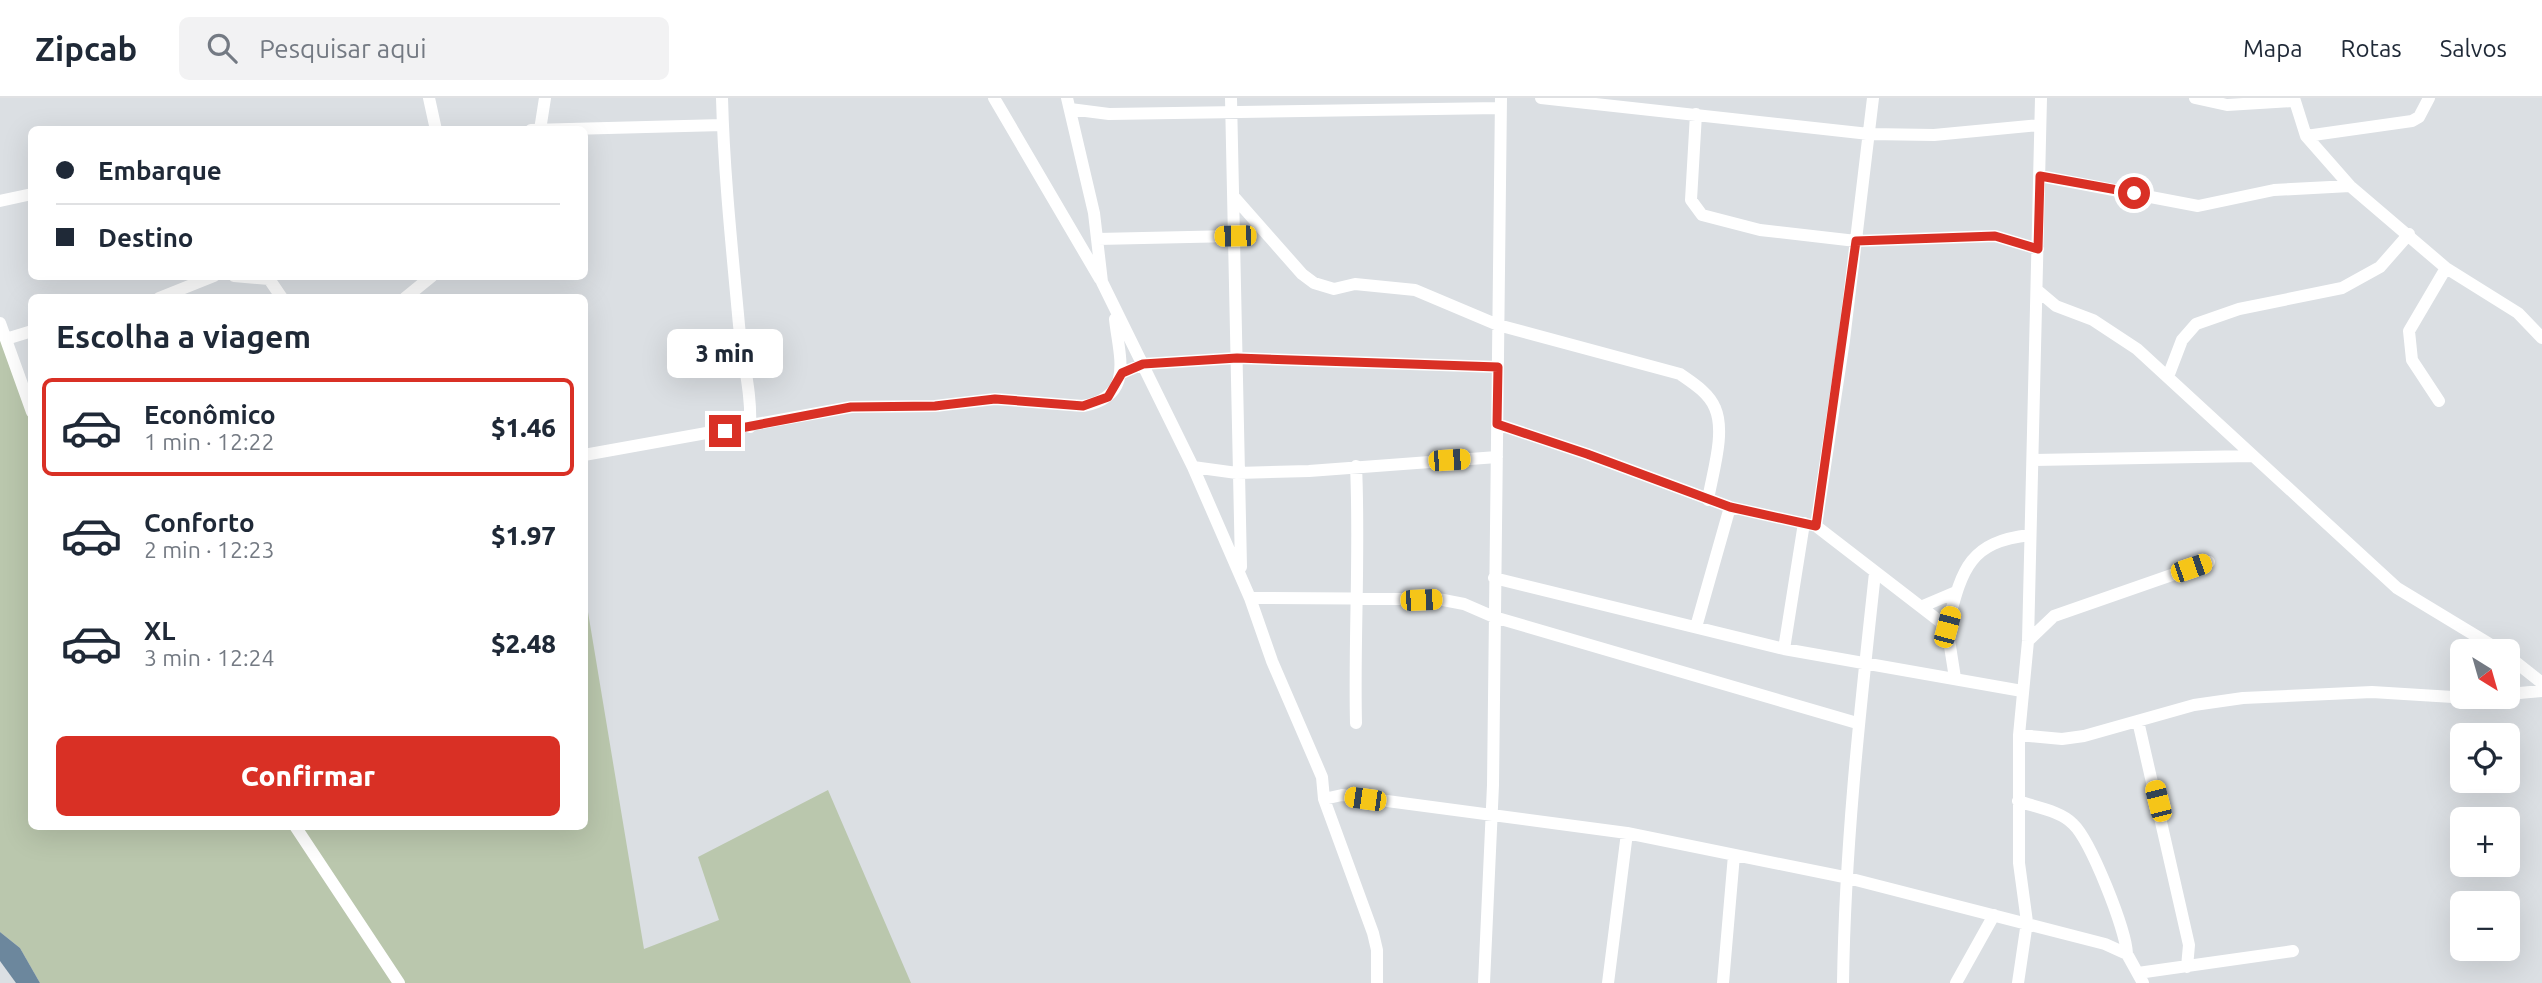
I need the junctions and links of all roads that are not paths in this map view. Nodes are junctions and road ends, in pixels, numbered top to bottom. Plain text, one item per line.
1 (429, 98) edge
2 (544, 98) edge
3 (722, 98) edge
4 (994, 98) edge
5 (1541, 98) edge
6 (1873, 98) edge
7 (2041, 98) edge
8 (2195, 98) edge
9 (2429, 98) edge
10 (2294, 99) edge
11 (2214, 100) edge
12 (1501, 103) edge
13 (1069, 104) edge
14 (1232, 104) edge
15 (1696, 114) junction
16 (723, 125) junction
17 (2039, 125) junction
18 (435, 126) edge
19 (538, 126) edge
20 (588, 128) edge
21 (1870, 134) junction
22 (2306, 136) junction
23 (2040, 176) junction
24 (2350, 186) junction
25 (28, 195) edge
26 (1234, 197) junction
27 (0, 201) edge
28 (2409, 234) junction
29 (1235, 236) junction
30 (1097, 239) junction
31 (1856, 241) junction
32 (2038, 249) junction
33 (2446, 268) junction
34 (204, 280) edge
35 (427, 280) edge
36 (1102, 282) junction
37 (2037, 290) junction
38 (169, 294) edge
39 (410, 294) edge
40 (2056, 306) junction
41 (1114, 311) junction
42 (0, 323) edge
43 (2036, 323) junction
44 (1498, 325) junction
45 (28, 332) edge
46 (6, 338) junction
47 (2542, 338) edge
48 (1237, 358) junction
49 (1143, 364) junction
50 (1498, 367) junction
51 (1122, 373) junction
52 (2169, 374) junction
53 (28, 401) edge
54 (2439, 401) dead end
55 (751, 403) junction
56 (770, 423) junction
57 (1497, 424) junction
58 (750, 427) junction
59 (588, 455) edge
60 (2252, 456) junction
61 (1497, 457) junction
62 (2034, 460) junction
63 (1356, 466) junction
64 (1193, 467) junction
65 (1237, 473) junction
66 (1708, 500) junction
67 (1730, 507) junction
68 (1810, 524) junction
69 (2030, 536) junction
70 (2209, 562) dead end
71 (1875, 573) junction
72 (1241, 575) junction
73 (1494, 578) junction
74 (1956, 592) junction
75 (1250, 598) junction
76 (1357, 598) junction
77 (1923, 606) junction
78 (1494, 617) junction
79 (1696, 627) junction
80 (1947, 627) junction
81 (2481, 639) edge
82 (2028, 641) junction
83 (1784, 649) junction
84 (1865, 663) junction
85 (2520, 666) edge
86 (1955, 678) junction
87 (2542, 683) edge
88 (2022, 691) junction
89 (2542, 691) edge
90 (2520, 693) edge
91 (2450, 697) edge
92 (2138, 721) junction
93 (1356, 723) dead end
94 (1857, 723) junction
95 (2019, 736) junction
96 (1322, 777) junction
97 (1342, 795) junction
98 (1324, 799) junction
99 (2018, 801) junction
100 (1492, 814) junction
101 (298, 830) edge
102 (1627, 832) junction
103 (1734, 855) junction
104 (1844, 877) junction
105 (1994, 915) junction
106 (2027, 922) junction
107 (2293, 951) dead end
108 (2127, 954) junction
109 (2187, 967) junction
110 (2141, 978) edge
111 (399, 983) edge
112 (1377, 983) edge
113 (1484, 983) edge
114 (1608, 983) edge
115 (1723, 983) edge
116 (1843, 983) edge
117 (1956, 983) edge
118 (2018, 983) edge

1 - 18 street
2 - 19 street
3 - 16 street
4 - 36 street
5 - 15 street
6 - 21 street
7 - 17 street
8 - 11 street
9 - 22 street
10 - 11 street
10 - 22 street
12 - 14 street
12 - 44 street
13 - 14 street
13 - 30 street
14 - 26 street
15 - 21 street
15 - 31 street
16 - 20 street
16 - 55 street
17 - 21 street
17 - 23 street
21 - 31 street
22 - 24 street
23 - 24 street
23 - 32 street
24 - 28 street
25 - 27 street
26 - 29 street
26 - 44 street
28 - 33 street
28 - 52 street
29 - 30 street
29 - 48 street
30 - 36 street
31 - 32 street
31 - 68 street
32 - 37 street
33 - 47 street
33 - 54 street
34 - 38 street
35 - 39 street
36 - 41 street
37 - 40 street
37 - 43 street
40 - 43 street
40 - 52 street
41 - 49 street
41 - 51 street
42 - 46 street
43 - 62 street
44 - 50 street
44 - 66 street
45 - 46 street
46 - 53 street
48 - 49 street
48 - 50 street
48 - 65 street
49 - 51 street
49 - 64 street
50 - 57 street
51 - 56 street
52 - 60 street
55 - 56 street
55 - 58 street
56 - 58 street
57 - 61 street
57 - 66 street
58 - 59 street
60 - 62 street
60 - 81 street
61 - 63 street
61 - 73 street
62 - 69 street
63 - 65 street
63 - 76 street
64 - 65 street
64 - 72 street
65 - 72 street
66 - 67 street
67 - 68 street
67 - 79 street
68 - 71 street
68 - 83 street
69 - 74 street
69 - 82 street
70 - 82 street
71 - 77 street
71 - 84 street
72 - 75 street
73 - 78 street
73 - 79 street
74 - 77 street
74 - 80 street
75 - 76 street
75 - 96 street
76 - 78 street
76 - 93 street
77 - 80 street
78 - 94 street
78 - 100 street
79 - 83 street
80 - 86 street
82 - 88 street
83 - 84 street
84 - 86 street
84 - 94 street
85 - 87 street
86 - 88 street
88 - 95 street
89 - 90 street
91 - 92 street
92 - 95 street
92 - 109 street
94 - 104 street
95 - 99 street
96 - 97 street
96 - 98 street
97 - 98 street
97 - 100 street
98 - 112 street
99 - 106 street
99 - 108 street
100 - 102 street
100 - 113 street
101 - 111 street
102 - 103 street
102 - 114 street
103 - 104 street
103 - 115 street
104 - 105 street
104 - 116 street
105 - 106 street
105 - 117 street
106 - 108 street
106 - 118 street
107 - 109 street
108 - 110 street
109 - 110 street

